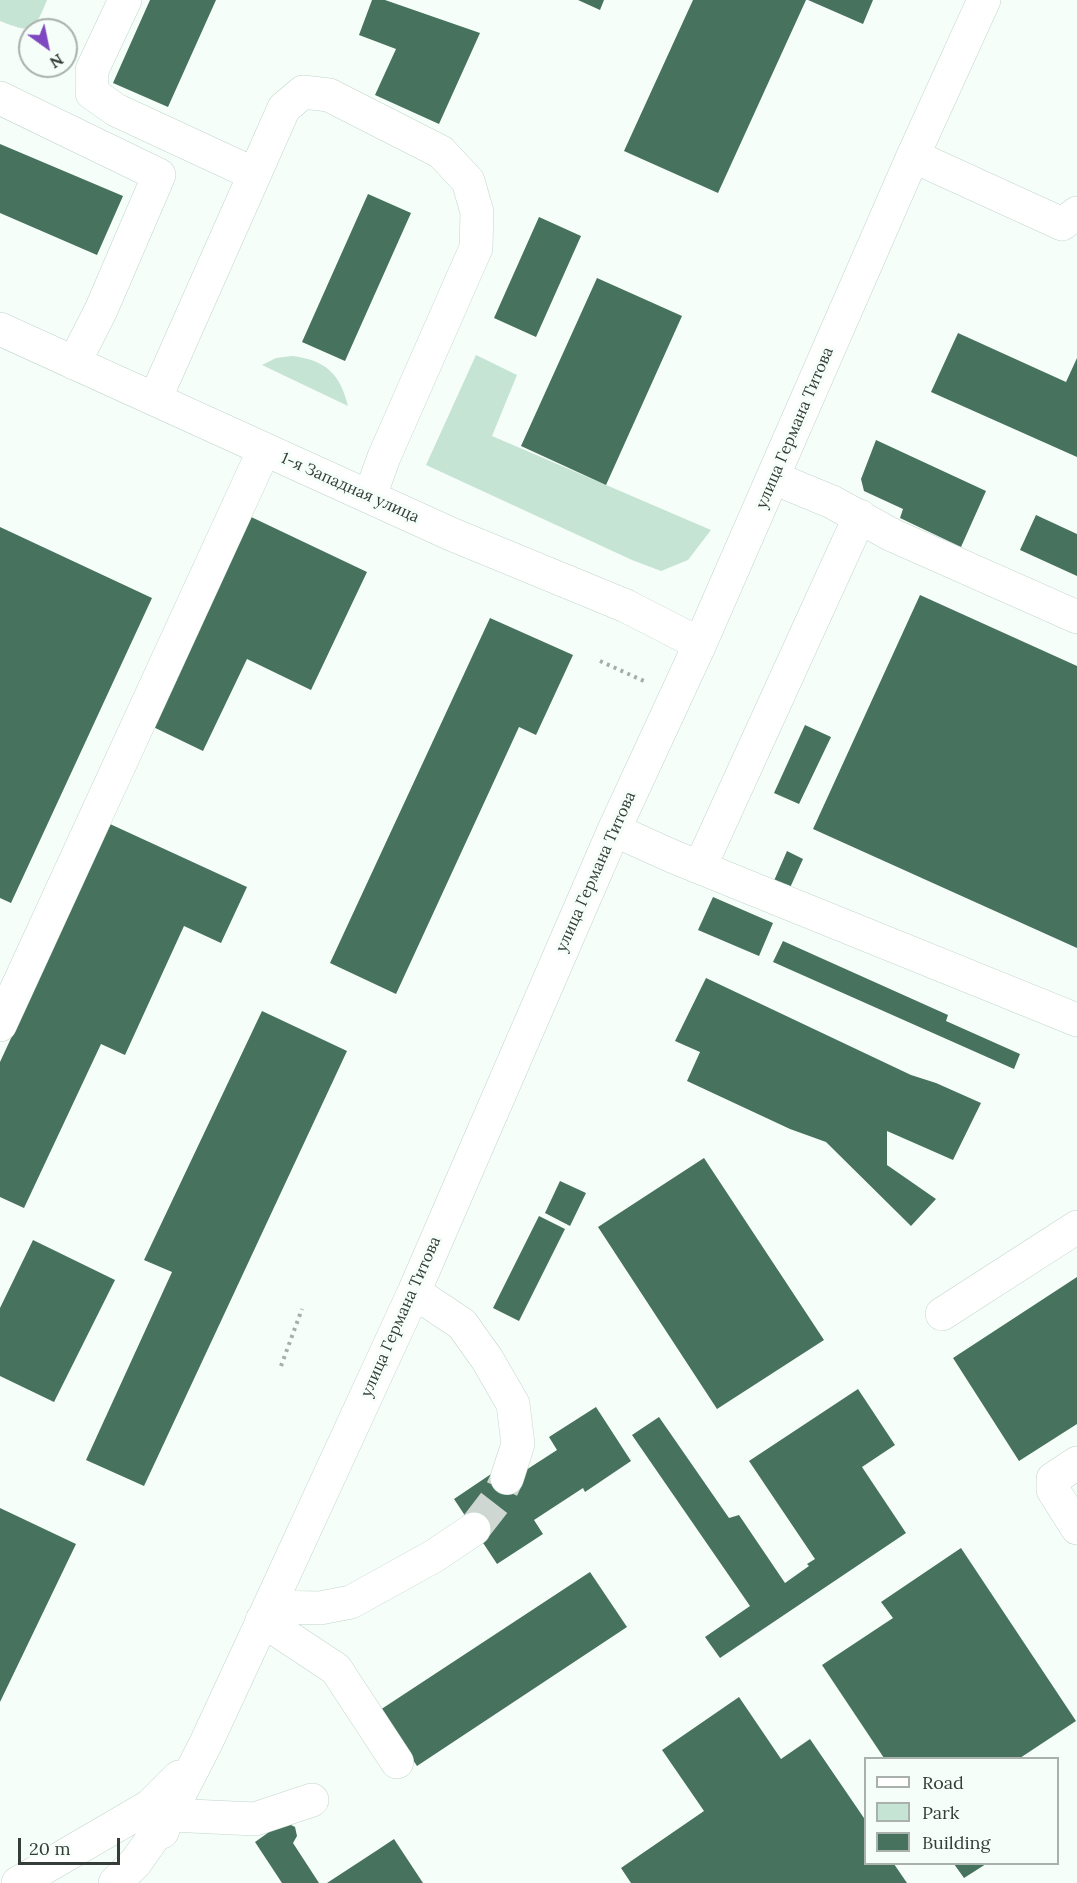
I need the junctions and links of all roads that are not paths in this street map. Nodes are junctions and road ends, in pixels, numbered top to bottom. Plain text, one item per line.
1 (125, 0) edge
2 (984, 0) edge
3 (0, 98) edge
4 (914, 156) junction
5 (254, 174) junction
6 (1077, 213) edge
7 (0, 329) edge
8 (74, 363) junction
9 (155, 399) junction
10 (264, 450) junction
11 (774, 478) junction
12 (370, 496) junction
13 (860, 516) junction
14 (1077, 617) edge
15 (700, 644) junction
16 (614, 830) junction
17 (700, 867) junction
18 (1077, 1020) edge
19 (0, 1025) edge
20 (1077, 1227) edge
21 (414, 1292) junction
22 (942, 1314) dead end
23 (1077, 1463) edge
24 (507, 1478) tunnel mouth
25 (1077, 1528) edge
26 (474, 1529) tunnel mouth
27 (266, 1614) junction
28 (206, 1743) junction
29 (397, 1762) dead end
30 (312, 1800) dead end
31 (169, 1815) junction
32 (18, 1883) edge
33 (115, 1883) edge
34 (140, 1883) edge

1 - 5 street
2 - 4 street, улица Германа Титова
3 - 8 street
4 - 6 street
4 - 11 street, улица Германа Титова
5 - 9 street
5 - 12 street
7 - 8 street, 1-я Западная улица
8 - 9 street, 1-я Западная улица
9 - 10 street, 1-я Западная улица
10 - 12 street, 1-я Западная улица
10 - 19 street
11 - 13 street
11 - 15 street, улица Германа Титова
12 - 15 street, 1-я Западная улица
13 - 14 street
13 - 17 street
15 - 16 street, улица Германа Титова
16 - 17 street
16 - 21 street, улица Германа Титова
17 - 18 street
20 - 22 street
21 - 24 street
21 - 27 street, улица Германа Титова
23 - 25 street
26 - 27 street
27 - 28 street, улица Германа Титова
27 - 29 street
28 - 31 street
28 - 32 street
30 - 31 street
31 - 33 street
31 - 34 street

